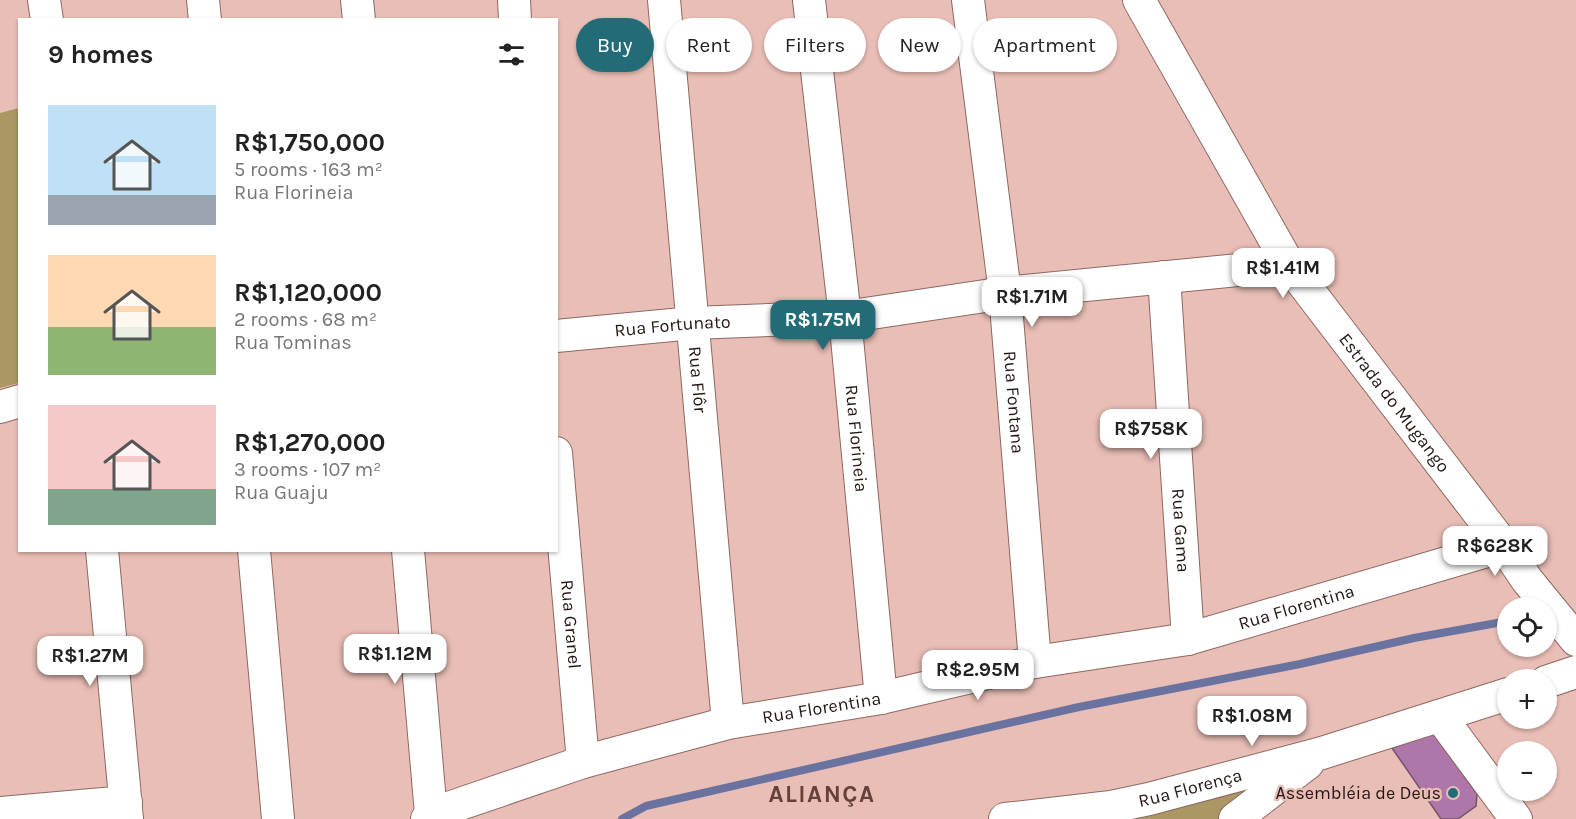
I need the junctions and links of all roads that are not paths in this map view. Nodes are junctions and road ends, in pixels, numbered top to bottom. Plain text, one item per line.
1 (44, 0) edge
2 (203, 0) edge
3 (357, 0) edge
4 (513, 0) edge
5 (664, 0) edge
6 (809, 0) edge
7 (968, 0) edge
8 (1139, 0) edge
9 (46, 18) edge
10 (205, 18) edge
11 (359, 18) edge
12 (515, 18) edge
13 (1289, 266) junction
14 (1164, 277) junction
15 (1005, 293) junction
16 (845, 317) junction
17 (693, 323) junction
18 (558, 336) edge
19 (18, 402) edge
20 (0, 407) edge
21 (558, 476) edge
22 (1504, 546) junction
23 (102, 552) edge
24 (254, 552) edge
25 (408, 552) edge
26 (1570, 633) edge
27 (1188, 639) junction
28 (1035, 662) junction
29 (1576, 672) edge
30 (1557, 678) edge
31 (881, 698) junction
32 (1497, 698) edge
33 (1440, 716) junction
34 (728, 723) junction
35 (1322, 753) junction
36 (583, 762) junction
37 (126, 811) edge
38 (0, 813) edge
39 (1502, 814) edge
40 (429, 817) edge
41 (278, 819) edge
42 (1005, 819) edge
43 (1235, 819) edge

1 - 9 street
2 - 10 street
3 - 11 street
4 - 12 street
5 - 17 street, Rua Flôr
6 - 16 street, Rua Florineia
7 - 15 street, Rua Fontana
8 - 13 street, Estrada do Mugango
13 - 14 street, Rua Fortunato
13 - 22 street, Estrada do Mugango
14 - 15 street, Rua Fortunato
14 - 27 street, Rua Gama
15 - 16 street, Rua Fortunato
15 - 28 street, Rua Fontana
16 - 17 street, Rua Fortunato
16 - 31 street, Rua Florineia
17 - 18 street, Rua Fortunato
17 - 34 street, Rua Flôr
19 - 20 street
21 - 36 street, Rua Granel
22 - 26 street, Estrada do Mugango
22 - 27 street, Rua Florentina
23 - 37 street
24 - 41 street
25 - 40 street
27 - 28 street, Rua Florentina
28 - 31 street, Rua Florentina
29 - 30 street
31 - 34 street, Rua Florentina
32 - 33 street, Rua Florença
33 - 35 street, Rua Florença
33 - 39 street
34 - 36 street, Rua Florentina
35 - 42 street, Rua Florença
35 - 43 street
36 - 40 street, Rua Florentina
37 - 38 street

